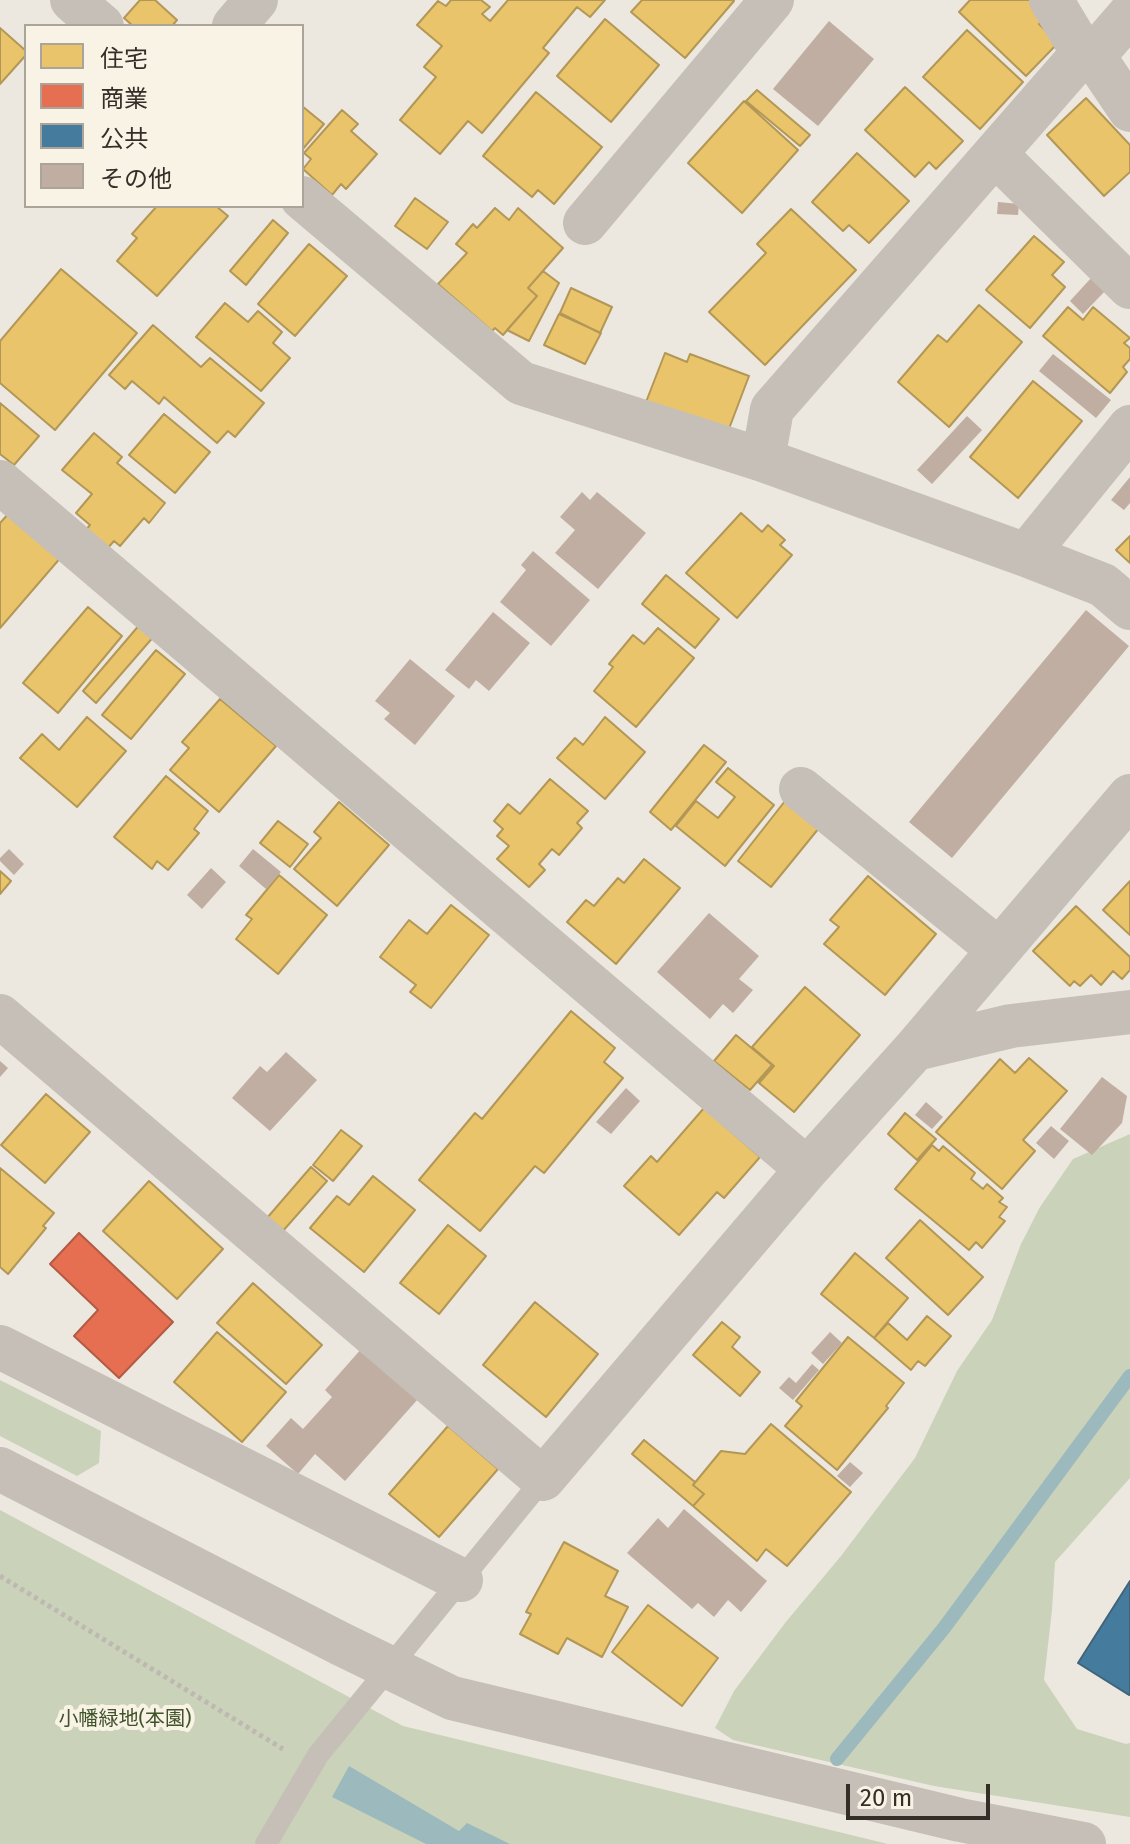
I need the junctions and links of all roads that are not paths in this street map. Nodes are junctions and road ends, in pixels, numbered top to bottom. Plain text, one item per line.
1 (72, 0) edge
2 (256, 0) edge
3 (772, 0) edge
4 (1051, 0) edge
5 (1130, 14) edge
6 (100, 24) edge
7 (236, 24) edge
8 (1087, 56) junction
9 (1130, 110) edge
10 (996, 155) junction
11 (304, 200) edge
12 (585, 223) dead end
13 (1130, 287) edge
14 (1130, 427) edge
15 (763, 460) junction
16 (0, 482) edge
17 (1026, 555) junction
18 (1130, 608) edge
19 (801, 789) dead end
20 (1130, 796) edge
21 (999, 950) junction
22 (1130, 1012) edge
23 (0, 1016) edge
24 (915, 1049) junction
25 (807, 1169) junction
26 (0, 1347) edge
27 (0, 1469) edge
28 (543, 1479) junction
29 (461, 1580) junction
30 (266, 1844) edge
31 (1084, 1844) edge

1 - 6 street
2 - 7 street
3 - 12 street
4 - 8 street
5 - 8 street
8 - 9 street
8 - 10 street
10 - 13 street
10 - 15 street
11 - 15 street
14 - 17 street
15 - 17 street
16 - 25 street
17 - 18 street
19 - 21 street
20 - 21 street
21 - 24 street
22 - 24 street
23 - 28 street
24 - 25 street
25 - 28 street
26 - 29 street
27 - 31 street
28 - 29 lane
29 - 30 lane

